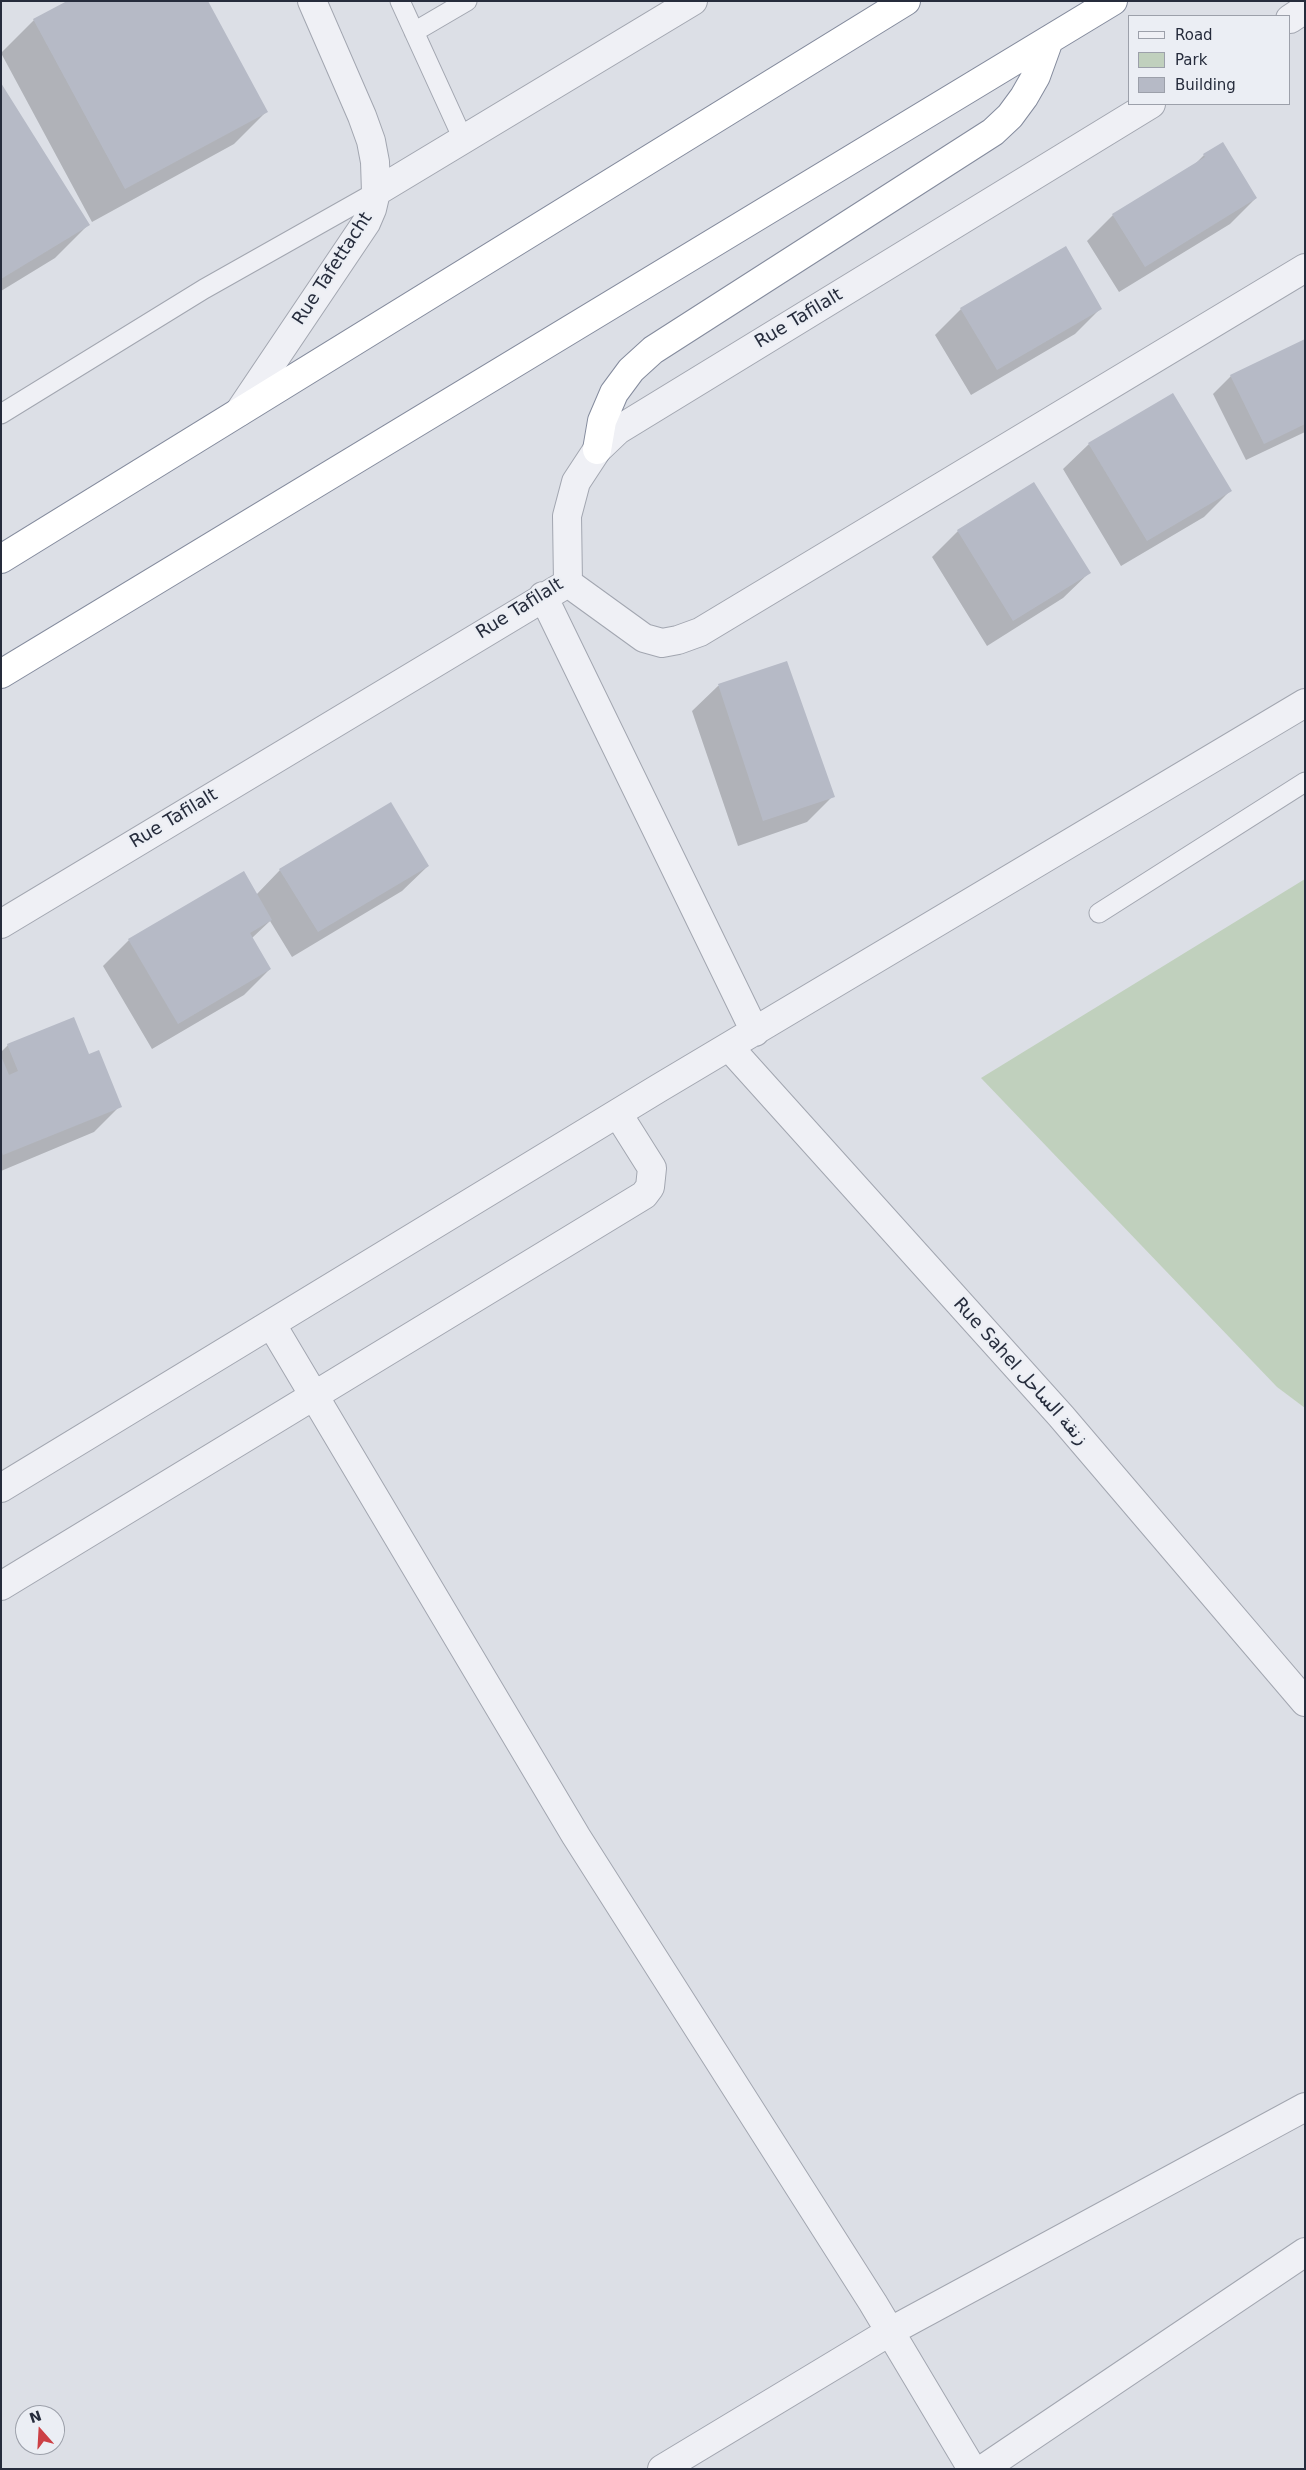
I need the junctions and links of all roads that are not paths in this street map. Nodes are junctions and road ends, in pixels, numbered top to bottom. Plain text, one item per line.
1 (312, 1) edge
2 (400, 1) edge
3 (468, 1) edge
4 (694, 1) edge
5 (906, 1) edge
6 (1113, 1) edge
7 (1305, 10) edge
8 (1291, 18) edge
9 (414, 32) junction
10 (1049, 40) junction
11 (1149, 105) edge
12 (463, 139) junction
13 (376, 192) junction
14 (1305, 268) edge
15 (239, 412) junction
16 (1, 414) edge
17 (597, 450) junction
18 (1, 559) edge
19 (568, 583) junction
20 (543, 596) junction
21 (1, 674) edge
22 (1305, 703) edge
23 (1305, 782) edge
24 (1099, 913) dead end
25 (1, 924) edge
26 (755, 1032) junction
27 (729, 1047) junction
28 (618, 1114) junction
29 (272, 1325) junction
30 (315, 1397) junction
31 (1, 1488) edge
32 (1, 1586) edge
33 (1305, 1702) edge
34 (1305, 2107) edge
35 (1305, 2252) edge
36 (891, 2331) junction
37 (662, 2469) edge
38 (972, 2469) edge
39 (983, 2469) edge

1 - 13 street, Rue Tafettacht
2 - 9 lane
3 - 9 lane
4 - 12 street
5 - 15 highway
6 - 10 highway
7 - 8 street
9 - 12 lane
10 - 17 highway
10 - 21 highway
11 - 17 street, Rue Tafilalt
12 - 13 street
13 - 15 street, Rue Tafettacht
13 - 16 lane
14 - 19 street
15 - 18 highway
17 - 19 street, Rue Tafilalt
19 - 20 street, Rue Tafilalt
20 - 25 street, Rue Tafilalt
20 - 26 street
22 - 26 street
23 - 24 lane
26 - 27 street
27 - 28 street
27 - 33 street, Rue Sahel زنقة الساحل
28 - 29 street
28 - 30 street
29 - 30 street
29 - 31 street
30 - 32 street
30 - 36 street
34 - 36 street
35 - 39 street
36 - 37 street
36 - 38 street

